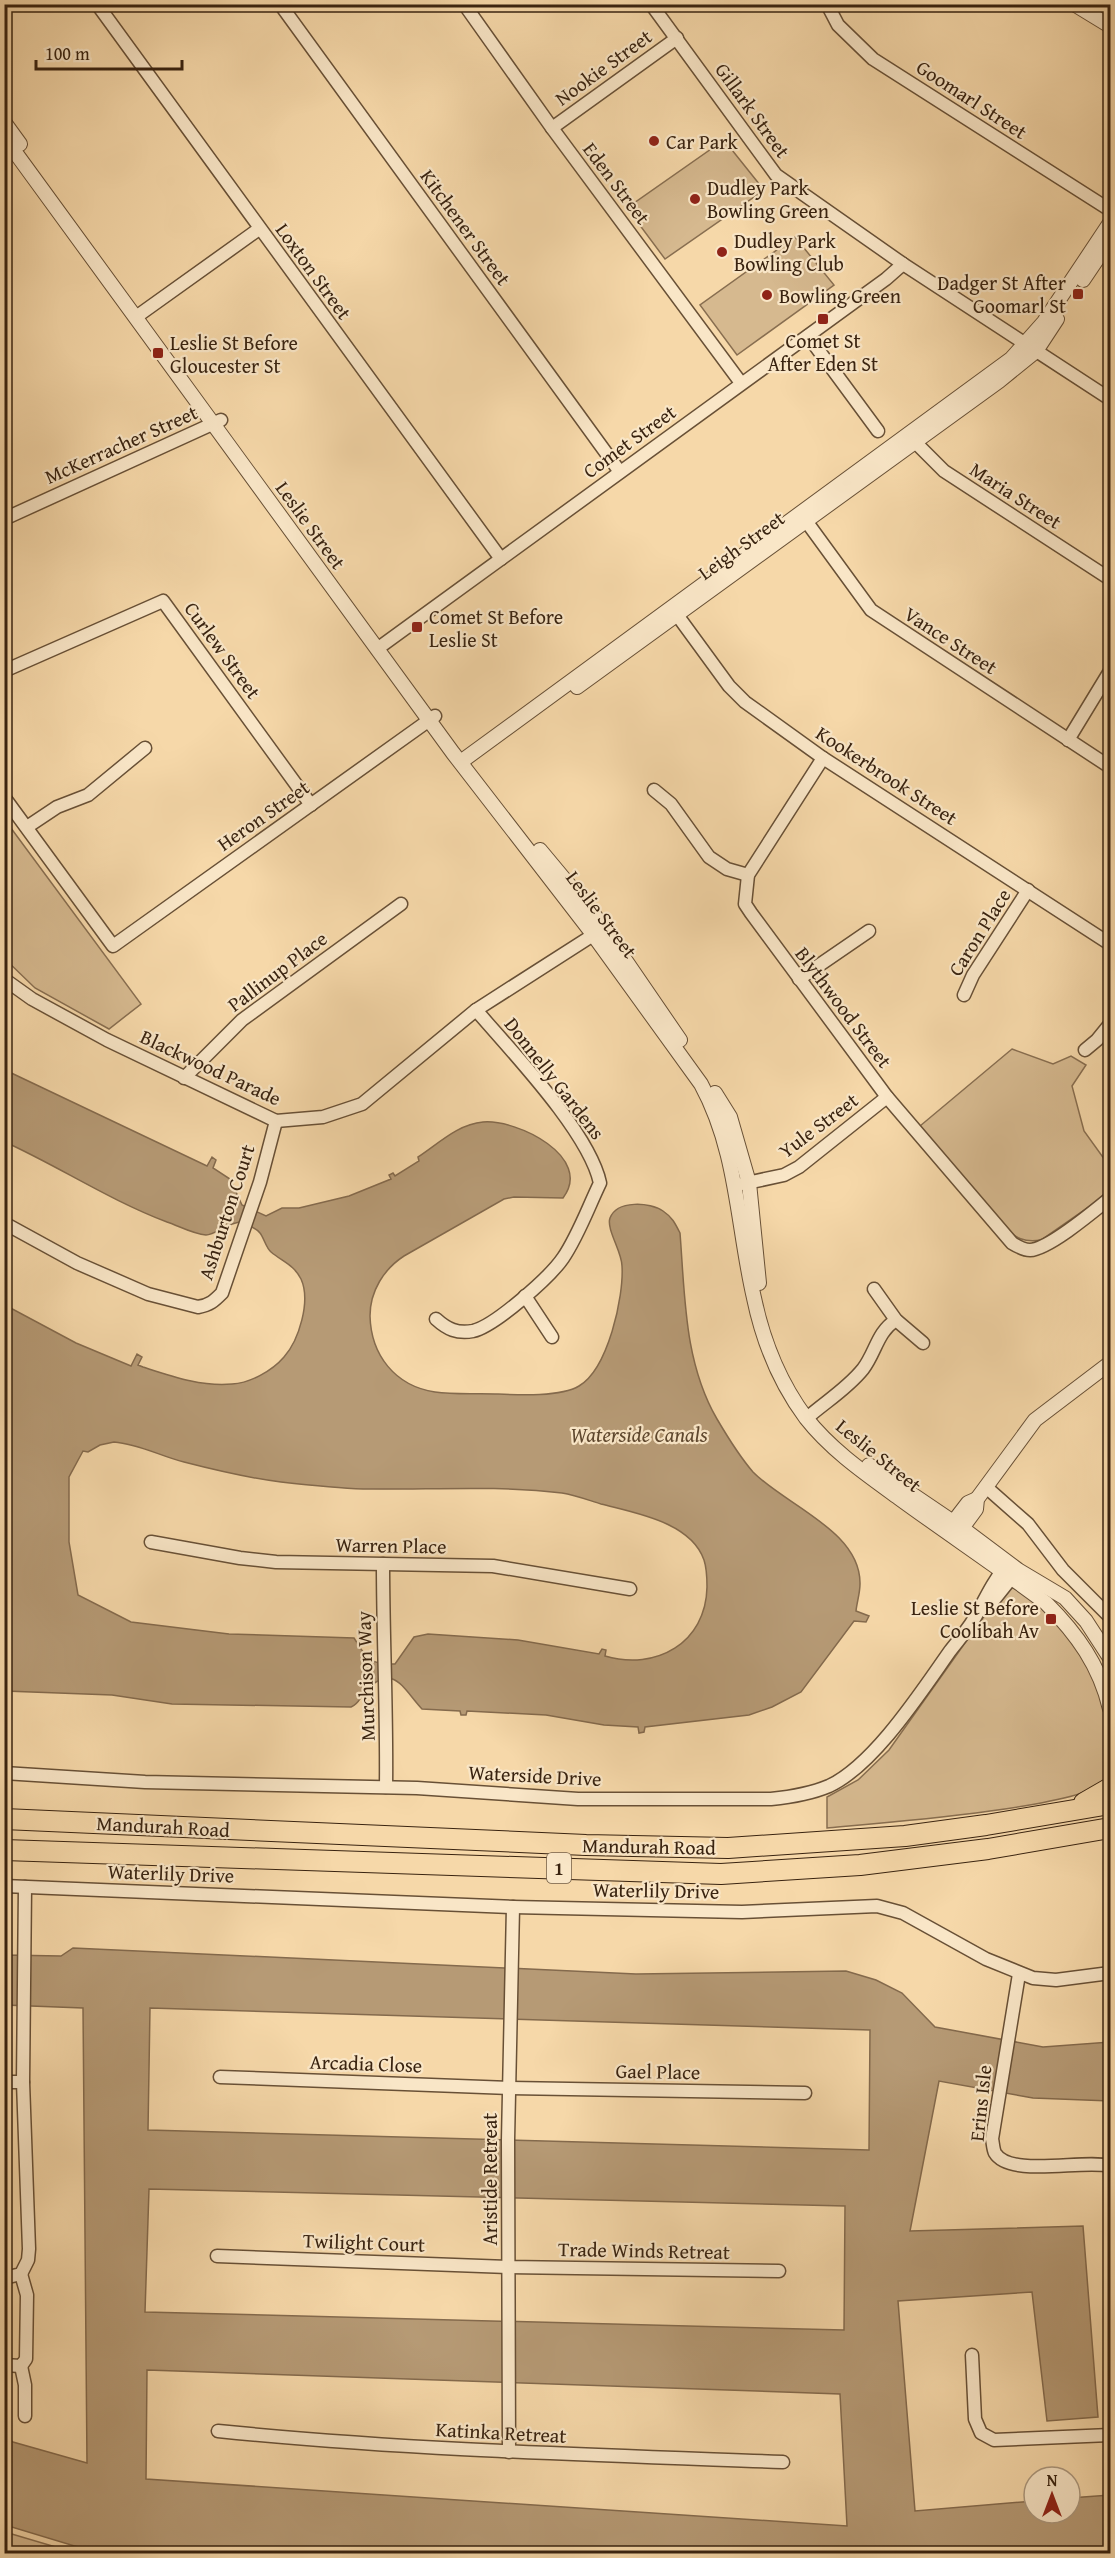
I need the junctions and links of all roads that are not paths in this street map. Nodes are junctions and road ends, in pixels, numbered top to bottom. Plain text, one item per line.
1 (97, 4) edge
2 (280, 4) edge
3 (464, 4) edge
4 (651, 4) edge
5 (827, 4) edge
6 (1074, 4) edge
7 (1110, 26) edge
8 (677, 38) junction
9 (552, 128) junction
10 (6, 134) edge
11 (1110, 210) edge
12 (1110, 223) edge
13 (259, 229) junction
14 (1110, 240) edge
15 (903, 264) junction
16 (139, 315) junction
17 (808, 336) junction
18 (1031, 348) junction
19 (741, 383) junction
20 (1110, 399) edge
21 (217, 422) junction
22 (878, 431) dead end
23 (913, 437) junction
24 (621, 472) junction
25 (802, 518) junction
26 (4, 519) edge
27 (501, 559) junction
28 (1110, 579) edge
29 (674, 611) junction
30 (380, 646) junction
31 (4, 671) edge
32 (1110, 671) edge
33 (433, 718) junction
34 (1068, 740) junction
35 (145, 748) dead end
36 (823, 758) junction
37 (466, 762) junction
38 (1110, 767) edge
39 (654, 790) dead end
40 (4, 797) edge
41 (311, 805) junction
42 (27, 826) junction
43 (748, 875) junction
44 (1028, 890) junction
45 (401, 904) dead end
46 (596, 928) junction
47 (869, 931) dead end
48 (1110, 944) edge
49 (4, 979) edge
50 (800, 979) junction
51 (964, 995) dead end
52 (476, 1010) junction
53 (1110, 1024) edge
54 (1085, 1050) dead end
55 (184, 1078) junction
56 (887, 1097) junction
57 (276, 1121) junction
58 (742, 1184) junction
59 (1110, 1198) edge
60 (4, 1223) edge
61 (874, 1289) dead end
62 (525, 1296) junction
63 (436, 1318) dead end
64 (896, 1320) junction
65 (552, 1337) dead end
66 (924, 1343) dead end
67 (1110, 1364) edge
68 (810, 1416) junction
69 (986, 1487) junction
70 (954, 1530) junction
71 (151, 1542) dead end
72 (383, 1564) junction
73 (1009, 1571) junction
74 (630, 1589) dead end
75 (1110, 1617) edge
76 (1110, 1658) edge
77 (1110, 1709) edge
78 (4, 1773) edge
79 (386, 1787) junction
80 (1110, 1788) edge
81 (1110, 1804) edge
82 (1068, 1811) junction
83 (4, 1819) edge
84 (1110, 1828) edge
85 (4, 1850) edge
86 (4, 1886) edge
87 (25, 1887) junction
88 (513, 1907) junction
89 (1110, 1972) edge
90 (1018, 1974) junction
91 (220, 2077) dead end
92 (4, 2082) edge
93 (23, 2082) junction
94 (510, 2088) junction
95 (805, 2093) dead end
96 (1110, 2166) edge
97 (217, 2256) dead end
98 (508, 2267) junction
99 (779, 2271) dead end
100 (21, 2274) junction
101 (4, 2278) edge
102 (972, 2355) dead end
103 (4, 2365) edge
104 (21, 2366) junction
105 (25, 2416) dead end
106 (218, 2431) dead end
107 (1110, 2435) edge
108 (509, 2452) junction
109 (783, 2462) dead end

1 - 13 street, Loxton Street
2 - 24 street, Kitchener Street
3 - 9 street, Eden Street
4 - 8 street, Gillark Street
5 - 11 street, Goomarl Street
6 - 7 street
8 - 9 street, Nookie Street
8 - 15 street, Gillark Street
9 - 19 street, Eden Street
10 - 16 street, Leslie Street
12 - 18 street
13 - 16 street
13 - 27 street, Loxton Street
14 - 18 street
15 - 17 street, Comet Street
15 - 18 street, Gillark Street
16 - 21 street, Leslie Street
17 - 19 street, Comet Street
17 - 22 street
18 - 20 street, Gillark Street
18 - 23 street, Leigh Street
19 - 24 street, Comet Street
21 - 26 street, McKerracher Street
21 - 30 street, Leslie Street
23 - 25 street, Leigh Street
23 - 28 street, Maria Street
24 - 27 street, Comet Street
25 - 29 street, Leigh Street
25 - 34 street, Vance Street
27 - 30 street, Comet Street
29 - 36 street, Kookerbrook Street
29 - 37 street, Leigh Street
30 - 33 street, Leslie Street
31 - 41 street, Curlew Street
32 - 34 street
33 - 37 street, Leslie Street
33 - 41 street, Heron Street
34 - 38 street, Vance Street
35 - 42 street
36 - 43 street, Blythwood Street
36 - 44 street, Kookerbrook Street
37 - 46 street, Leslie Street
39 - 43 street
40 - 42 street
41 - 42 street, Heron Street
43 - 50 street, Blythwood Street
44 - 48 street, Kookerbrook Street
44 - 51 street, Caron Place
45 - 55 street, Pallinup Place
46 - 52 street, Blackwood Parade
46 - 58 street, Leslie Street
47 - 50 street
49 - 55 street, Blackwood Parade
50 - 56 street, Blythwood Street
52 - 57 street, Blackwood Parade
52 - 62 street, Donnelly Gardens
53 - 54 street
55 - 57 street, Blackwood Parade
56 - 58 street, Yule Street
56 - 59 street, Blythwood Street
57 - 60 street, Ashburton Court
58 - 68 street, Leslie Street
61 - 64 street
62 - 63 street, Donnelly Gardens
62 - 65 street
64 - 66 street
64 - 68 street
67 - 69 street
68 - 70 street, Leslie Street
69 - 70 street
69 - 75 street
70 - 73 street, Leslie Street
71 - 72 street, Warren Place
72 - 74 street, Warren Place
72 - 79 street, Murchison Way
73 - 76 street, Leslie Street
73 - 77 street, Leslie Street
73 - 79 street, Waterside Drive
78 - 79 street, Waterside Drive
80 - 82 highway
81 - 82 highway, Mandurah Road / 1
82 - 83 highway, Mandurah Road / 1
84 - 85 highway, Mandurah Road / 1
86 - 87 street, Waterlily Drive
87 - 88 street, Waterlily Drive
87 - 93 street
88 - 90 street, Waterlily Drive
88 - 94 street, Aristide Retreat
89 - 90 street, Waterlily Drive
90 - 96 street, Erins Isle
91 - 94 street, Arcadia Close
92 - 93 street
93 - 100 street
94 - 95 street, Gael Place
94 - 98 street, Aristide Retreat
97 - 98 street, Twilight Court
98 - 99 street, Trade Winds Retreat
98 - 108 street, Aristide Retreat
100 - 101 street
100 - 104 street
102 - 107 street
103 - 104 street
104 - 105 street
106 - 108 street, Katinka Retreat
108 - 109 street, Katinka Retreat

